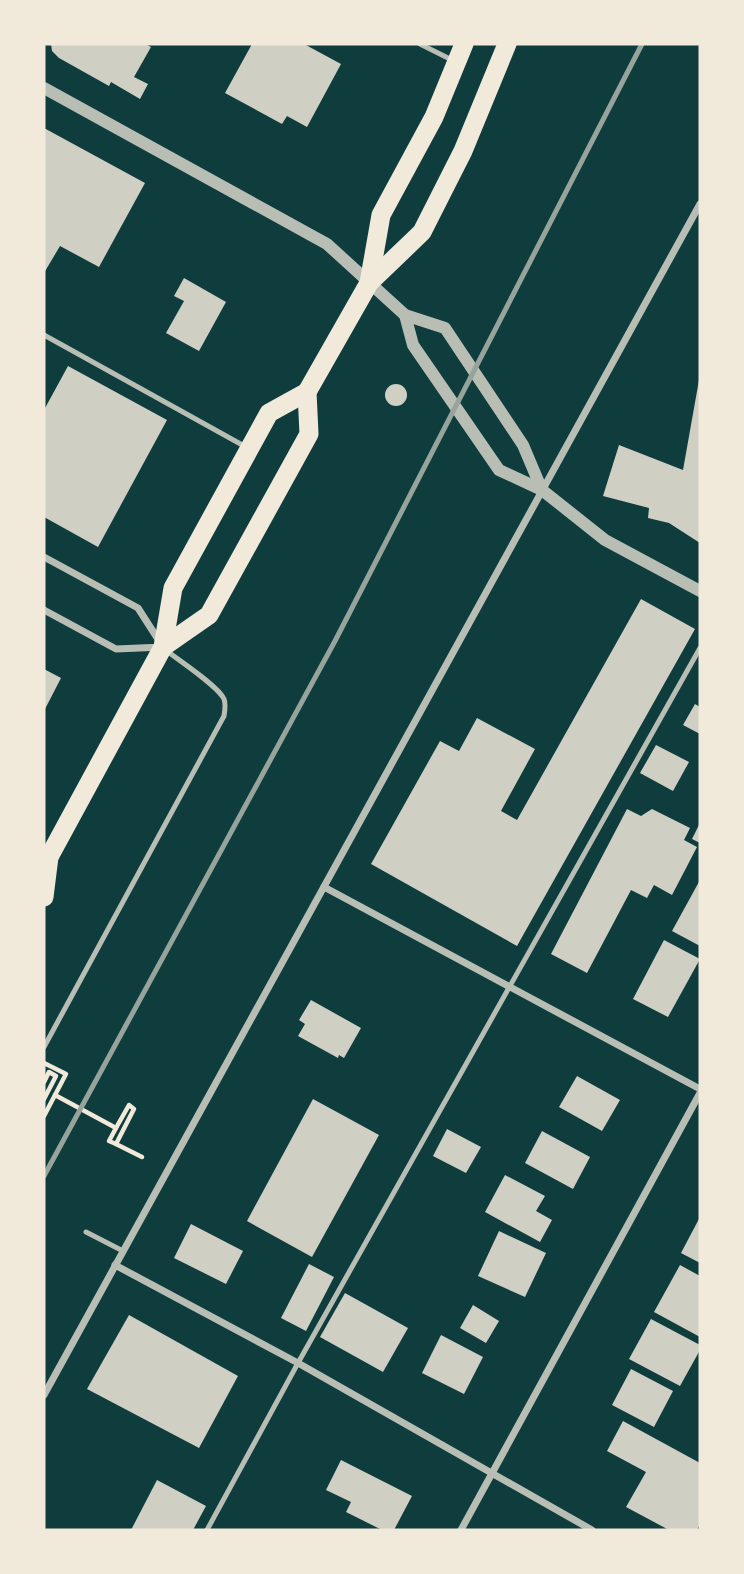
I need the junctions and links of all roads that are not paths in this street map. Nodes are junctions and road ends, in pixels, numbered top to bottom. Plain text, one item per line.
1 (420, 44) edge
2 (464, 44) edge
3 (507, 44) edge
4 (458, 63) junction
5 (44, 88) edge
6 (700, 204) edge
7 (369, 283) junction
8 (405, 315) junction
9 (44, 335) edge
10 (307, 392) junction
11 (250, 449) junction
12 (542, 489) junction
13 (44, 557) edge
14 (700, 591) edge
15 (44, 610) edge
16 (163, 647) junction
17 (700, 649) edge
18 (48, 850) edge
19 (324, 887) junction
20 (44, 897) edge
21 (511, 987) junction
22 (44, 1047) edge
23 (700, 1091) edge
24 (86, 1232) dead end
25 (122, 1251) junction
26 (115, 1265) junction
27 (299, 1363) junction
28 (44, 1395) edge
29 (492, 1474) junction
30 (208, 1530) edge
31 (461, 1530) edge
32 (592, 1530) edge

1 - 4 lane
2 - 4 highway
3 - 7 highway
4 - 7 highway
5 - 7 street
6 - 12 street
7 - 8 street
7 - 10 highway
8 - 12 street
8 - 12 street
9 - 11 lane
10 - 11 highway
10 - 16 highway
11 - 16 highway
12 - 14 street
12 - 19 street
13 - 16 street
15 - 16 street
16 - 18 highway
16 - 22 lane
17 - 21 lane
18 - 20 highway
19 - 21 street
19 - 25 street
21 - 23 street
21 - 27 lane
23 - 29 street
24 - 25 lane
25 - 26 street
26 - 27 street
26 - 28 street
27 - 29 street
27 - 30 lane
29 - 31 street
29 - 32 street

